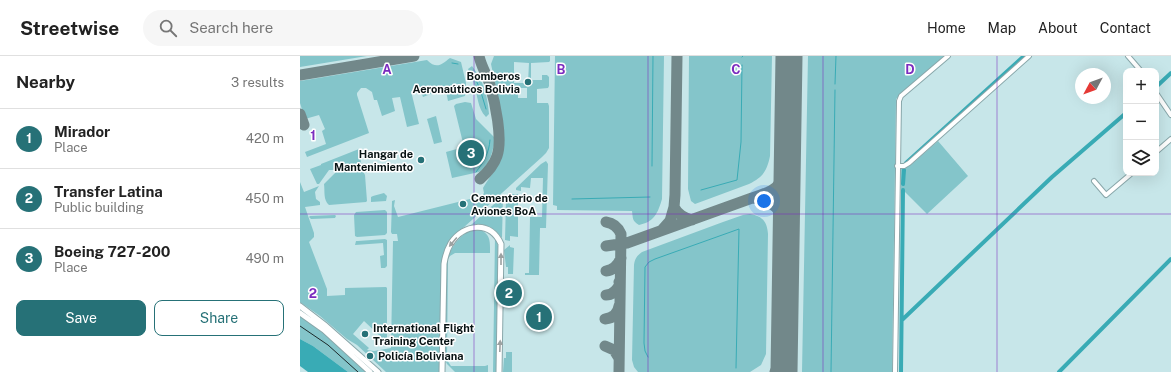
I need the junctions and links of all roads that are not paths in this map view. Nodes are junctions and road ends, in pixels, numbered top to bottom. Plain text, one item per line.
1 (948, 56) edge
2 (1029, 56) edge
3 (1128, 56) edge
4 (1138, 68) edge
5 (1159, 97) edge
6 (1171, 115) edge
7 (1171, 139) edge
8 (1159, 149) edge
9 (897, 166) junction
10 (1128, 176) edge
11 (1094, 181) dead end
12 (300, 306) edge
13 (300, 313) edge
14 (341, 342) junction
15 (370, 372) edge
16 (378, 372) edge
17 (442, 372) edge
18 (499, 372) edge
19 (895, 372) edge

1 - 9 street
2 - 9 street
3 - 4 street
5 - 6 street
7 - 8 street
9 - 19 street
10 - 11 street
12 - 14 street
13 - 14 street
14 - 15 street
14 - 16 street
18 -> 17 street

